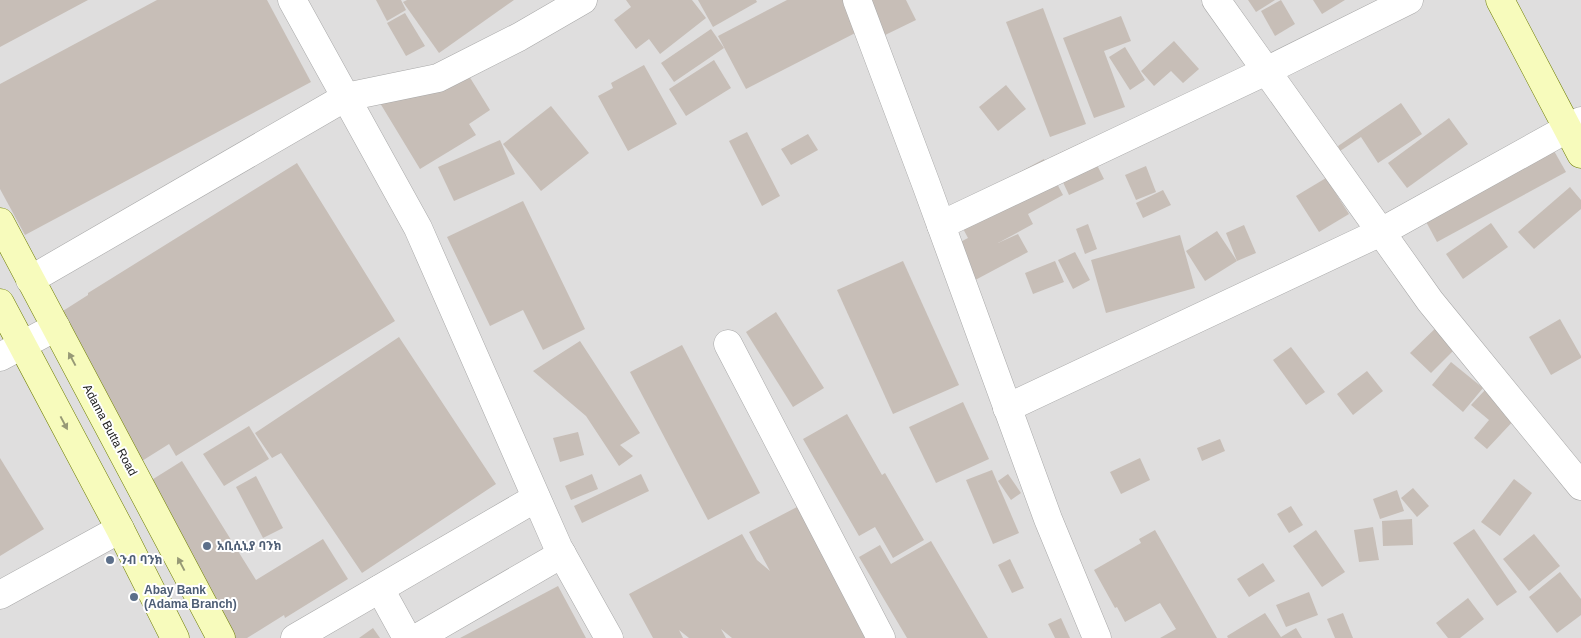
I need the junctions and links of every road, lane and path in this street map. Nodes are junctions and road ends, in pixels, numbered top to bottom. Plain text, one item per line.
1 (292, 0) edge
2 (583, 0) edge
3 (857, 0) edge
4 (1216, 0) edge
5 (1408, 0) edge
6 (1500, 0) edge
7 (1266, 71) junction
8 (346, 97) junction
9 (1574, 124) edge
10 (1581, 154) edge
11 (0, 222) edge
12 (941, 226) junction
13 (1381, 232) junction
14 (30, 280) junction
15 (0, 302) edge
16 (56, 327) junction
17 (728, 344) dead end
18 (11, 351) edge
19 (1007, 408) junction
20 (1581, 486) edge
21 (536, 498) junction
22 (120, 529) junction
23 (562, 554) junction
24 (380, 589) junction
25 (0, 595) edge
26 (175, 638) edge
27 (221, 638) edge
28 (295, 638) edge
29 (407, 638) edge
30 (417, 638) edge
31 (609, 638) edge
32 (881, 638) edge
33 (1097, 638) edge

1 - 8 street
2 - 8 street
3 - 12 street
4 - 7 street
5 - 7 street
6 - 9 street
7 - 12 street
7 - 13 street
8 - 14 street
8 - 21 street
9 - 10 street
9 - 13 street
11 - 14 street, Adama Butta Road
12 - 19 street
13 - 19 street
13 - 20 street
14 - 16 street, Adama Butta Road
15 - 18 street
16 - 18 street
27 -> 16 street, Adama Butta Road
17 - 32 street
18 -> 22 street
19 - 33 street
21 - 23 street
21 - 24 street
22 - 25 street
22 - 26 street
23 - 30 street
23 - 31 street
24 - 28 street
24 - 29 street

